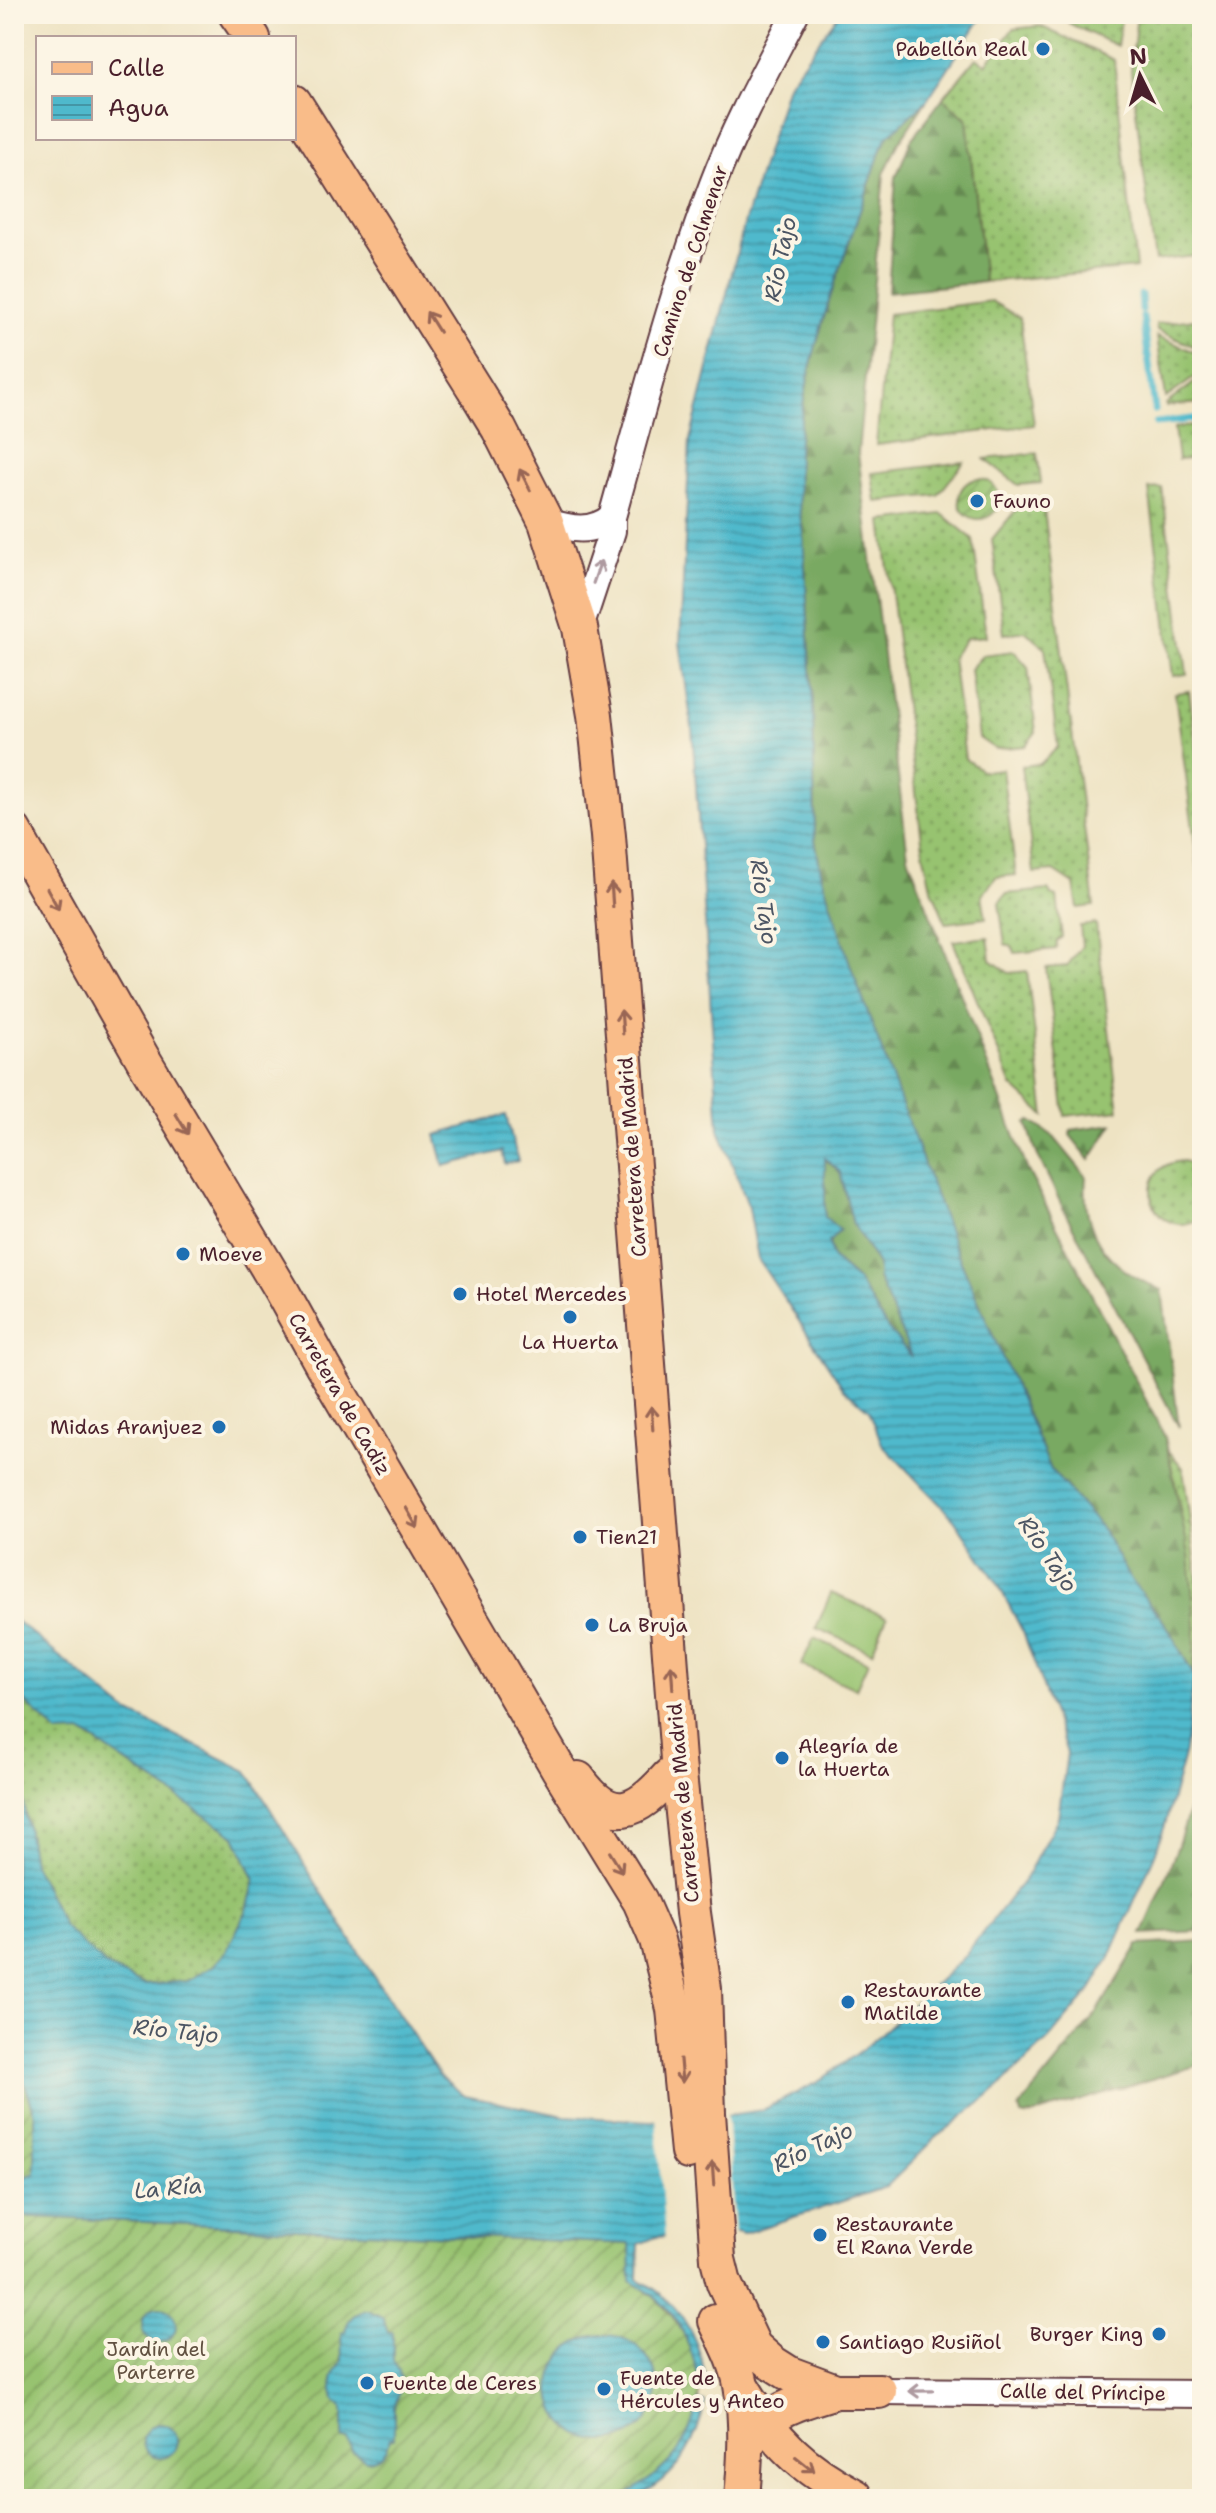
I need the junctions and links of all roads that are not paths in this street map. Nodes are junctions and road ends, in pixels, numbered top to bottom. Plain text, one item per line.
1 (236, 14) edge
2 (795, 14) edge
3 (252, 36) edge
4 (296, 105) edge
5 (612, 517) junction
6 (546, 522) junction
7 (580, 628) junction
8 (14, 831) edge
9 (558, 1768) junction
10 (679, 1773) junction
11 (692, 2027) junction
12 (705, 2236) junction
13 (836, 2391) junction
14 (879, 2391) joint
15 (1202, 2394) edge
16 (754, 2436) junction
17 (858, 2498) edge
18 (742, 2499) edge

1 - 3 main road
2 - 5 street, Camino de Colmenar
6 -> 4 main road, Carretera de Madrid
5 - 6 street
7 -> 5 street, Camino de Colmenar
6 - 7 main road, Carretera de Madrid
10 -> 7 main road, Carretera de Madrid
8 -> 9 main road, Carretera de Cadiz
9 - 10 main road
9 -> 11 main road, Carretera de Cadiz
10 - 11 main road, Carretera de Madrid
11 - 12 main road
12 - 13 main road
12 - 16 main road
13 - 14 main road
13 - 16 main road
15 -> 14 street, Calle del Príncipe
16 -> 17 main road
16 - 18 main road

